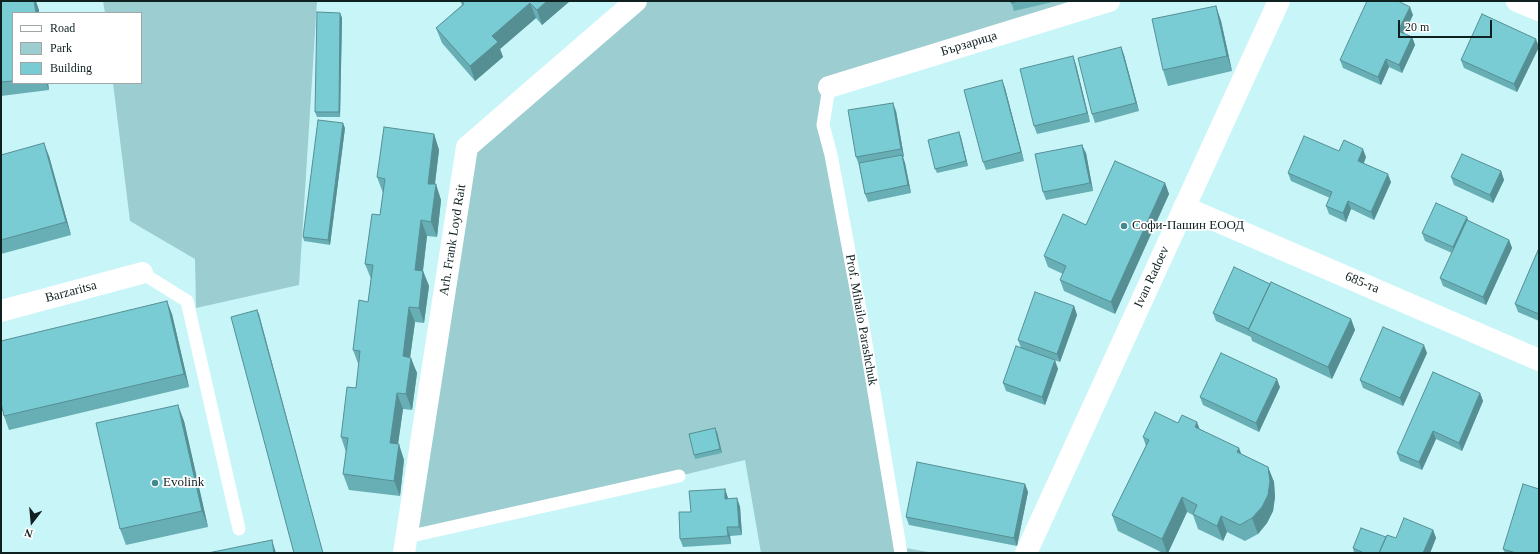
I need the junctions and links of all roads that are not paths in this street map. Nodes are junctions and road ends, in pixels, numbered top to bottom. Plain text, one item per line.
1 (636, 1) edge
2 (1109, 1) edge
3 (1279, 1) edge
4 (1517, 1) edge
5 (1539, 10) edge
6 (828, 87) joint
7 (1184, 207) junction
8 (142, 273) joint
9 (1, 311) edge
10 (1539, 360) edge
11 (679, 476) dead end
12 (239, 529) dead end
13 (405, 545) edge
14 (901, 553) edge
15 (1026, 553) edge

1 - 13 street, Arh. Frank Loyd Rait
2 - 6 street, Бързарица
3 - 7 street, Ivan Radoev
4 - 5 street
6 - 14 lane, Prof. Mihailo Parashchuk
7 - 10 street, 685-та
7 - 15 street, Ivan Radoev
8 - 9 street, Barzaritsa
8 - 12 lane
11 - 13 lane

